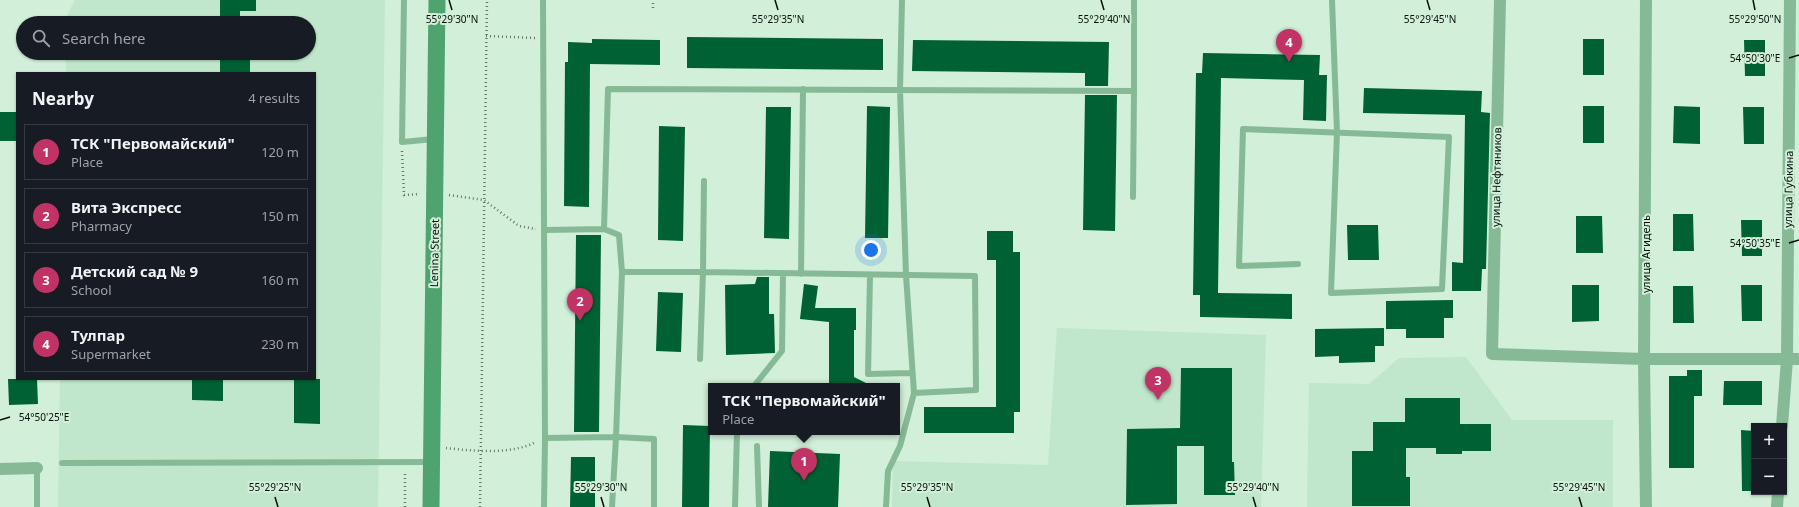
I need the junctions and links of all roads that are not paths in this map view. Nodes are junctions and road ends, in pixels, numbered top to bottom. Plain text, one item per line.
1 (404, 0) edge
2 (437, 0) edge
3 (543, 0) edge
4 (902, 0) edge
5 (1134, 0) edge
6 (1332, 0) edge
7 (1500, 0) edge
8 (1646, 0) edge
9 (1790, 0) edge
10 (803, 90) junction
11 (900, 90) junction
12 (1134, 91) junction
13 (1337, 132) junction
14 (435, 138) junction
15 (704, 181) dead end
16 (1133, 197) dead end
17 (604, 228) junction
18 (545, 230) junction
19 (1298, 264) dead end
20 (622, 272) junction
21 (704, 272) junction
22 (783, 274) junction
23 (800, 274) junction
24 (870, 275) junction
25 (906, 275) junction
26 (700, 359) dead end
27 (1644, 359) junction
28 (1787, 359) junction
29 (1799, 359) edge
30 (912, 373) junction
31 (756, 383) edge
32 (914, 393) junction
33 (1782, 423) edge
34 (736, 435) edge
35 (616, 437) junction
36 (545, 438) junction
37 (757, 446) dead end
38 (432, 455) junction
39 (62, 464) dead end
40 (37, 468) joint
41 (0, 469) edge
42 (1778, 495) edge
43 (37, 507) edge
44 (431, 507) edge
45 (544, 507) edge
46 (612, 507) edge
47 (654, 507) edge
48 (735, 507) edge
49 (759, 507) edge
50 (886, 507) edge
51 (1646, 507) edge
52 (1777, 507) edge

1 - 14 lane
2 - 14 main road, Lenina Street
3 - 18 lane
4 - 11 lane
5 - 12 lane
6 - 13 lane
7 - 27 street, улица Нефтяников
8 - 27 street, улица Агидель
9 - 28 street, улица Губкина
10 - 11 lane
10 - 17 lane
10 - 23 lane
11 - 12 lane
11 - 25 lane
12 - 16 lane
13 - 13 lane
13 - 19 lane
14 - 38 main road, Lenina Street
15 - 21 lane
17 - 18 lane
17 - 20 lane
18 - 36 lane
20 - 21 lane
20 - 35 lane
21 - 22 lane
21 - 26 lane
22 - 23 lane
22 - 31 lane
23 - 24 lane
24 - 25 lane
24 - 30 lane
25 - 30 lane
25 - 32 lane
27 - 28 street
27 - 51 street, улица Агидель
28 - 29 street
28 - 33 street, улица Губкина
30 - 32 lane
32 - 50 lane
34 - 48 lane
35 - 36 lane
35 - 46 lane
35 - 47 lane
36 - 45 lane
37 - 49 lane
38 - 39 lane
38 - 44 main road, Lenina Street
40 - 41 street
40 - 43 lane
42 - 52 street

